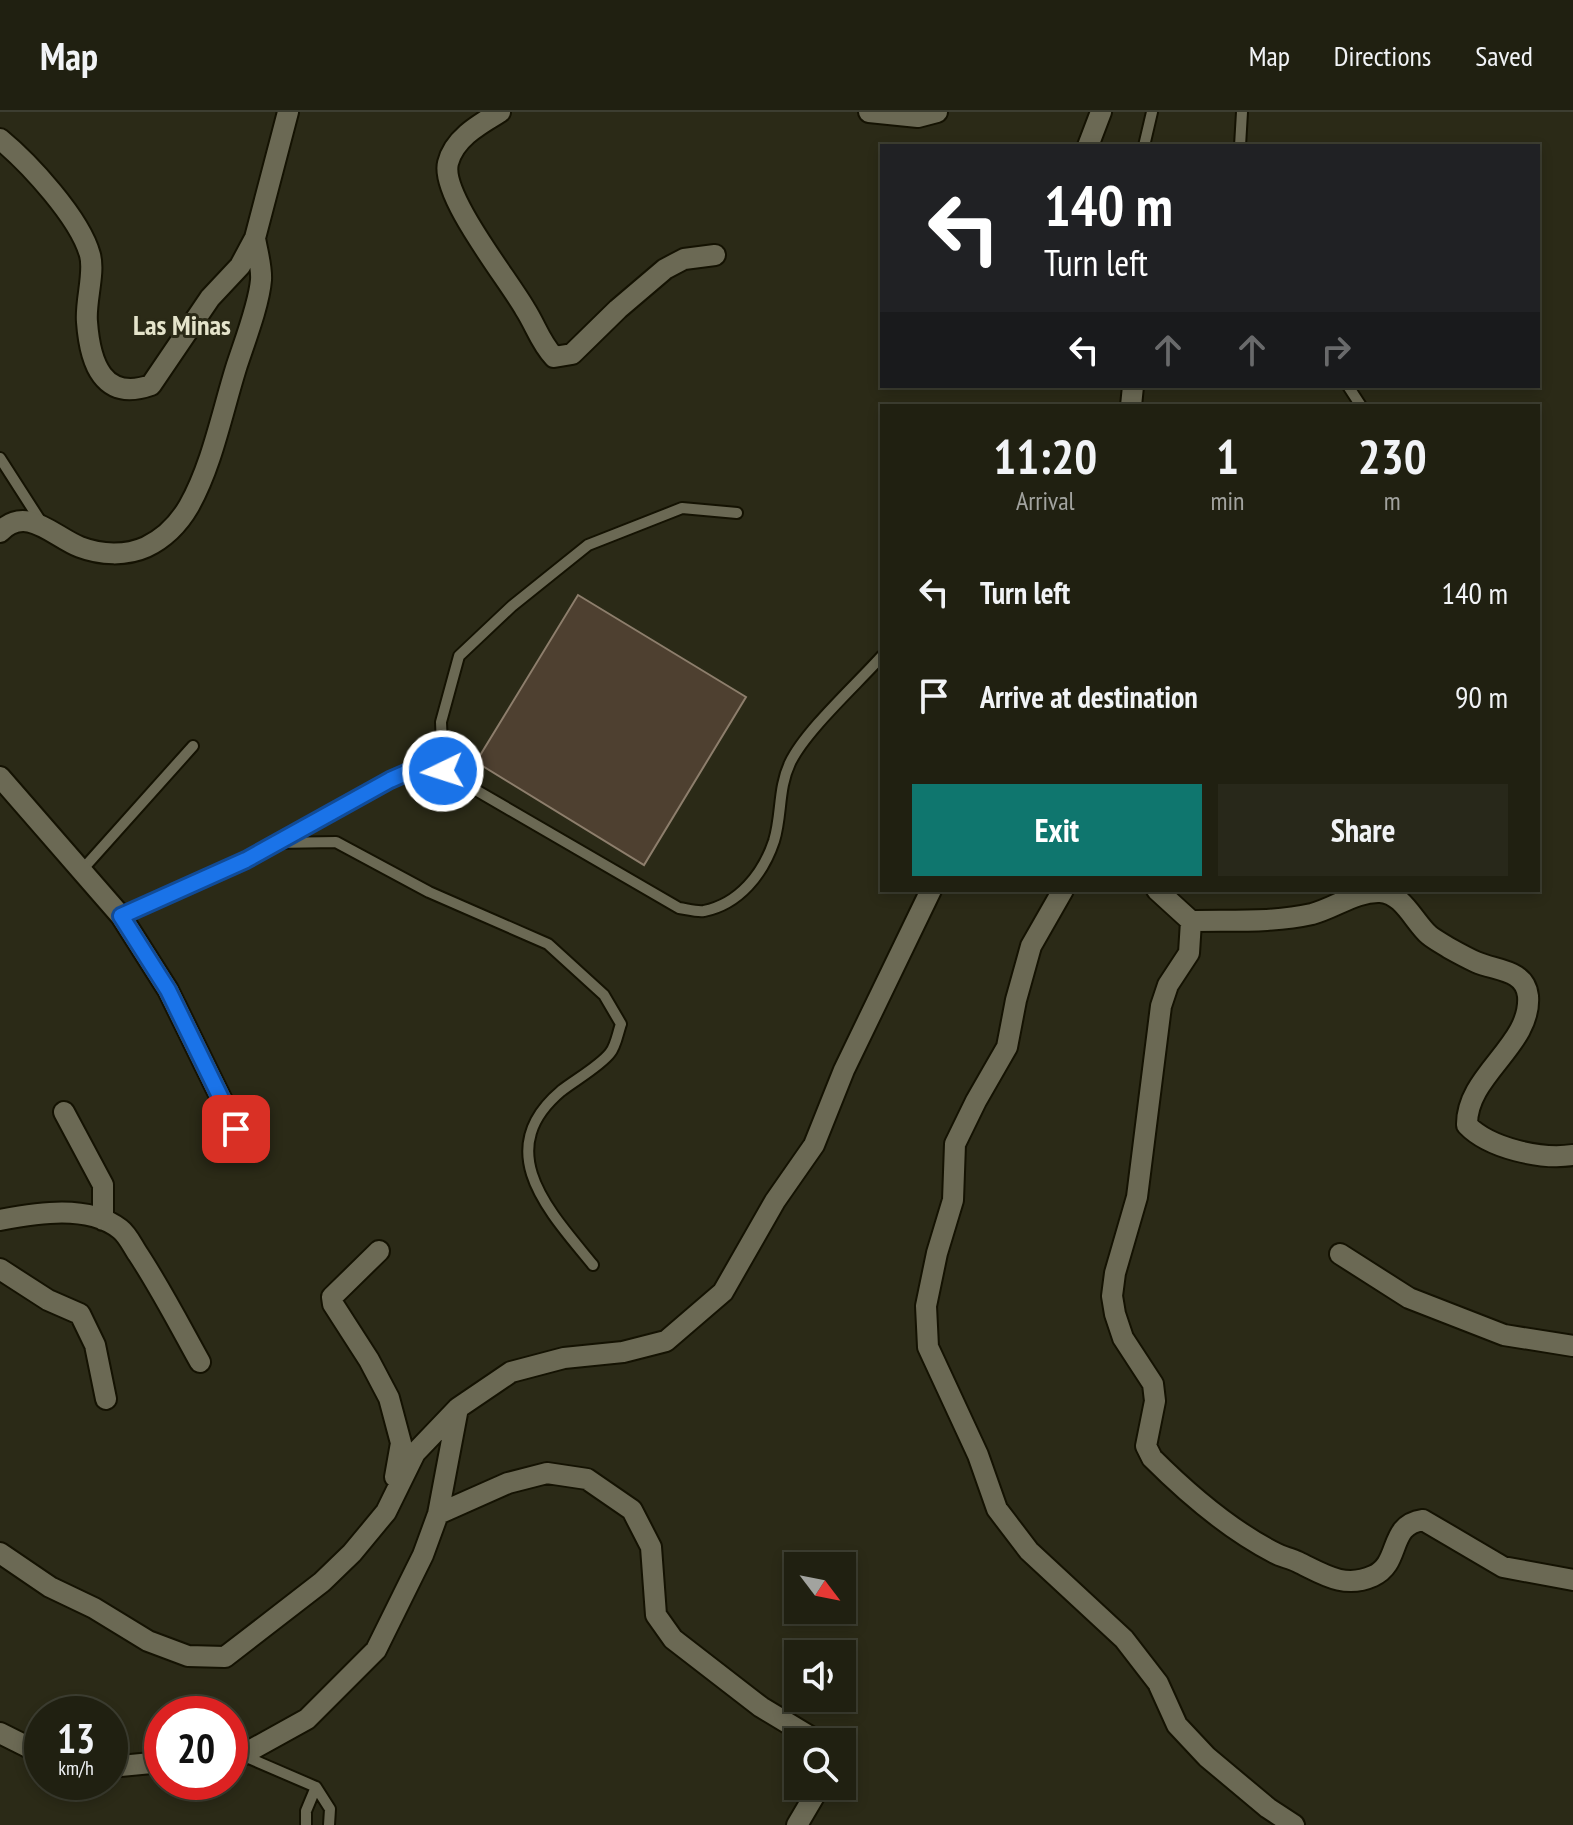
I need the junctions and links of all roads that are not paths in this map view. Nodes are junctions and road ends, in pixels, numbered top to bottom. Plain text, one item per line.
1 (288, 112) edge
2 (500, 112) edge
3 (869, 112) edge
4 (937, 112) edge
5 (1101, 112) edge
6 (1152, 112) edge
7 (1242, 112) edge
8 (0, 139) edge
9 (1089, 144) edge
10 (1144, 144) edge
11 (1240, 144) edge
12 (255, 238) junction
13 (715, 255) dead end
14 (0, 458) edge
15 (737, 513) dead end
16 (44, 526) junction
17 (0, 532) edge
18 (880, 658) edge
19 (193, 746) dead end
20 (443, 771) junction
21 (0, 777) edge
22 (274, 843) junction
23 (82, 870) junction
24 (930, 892) edge
25 (1062, 892) edge
26 (1159, 892) edge
27 (121, 916) junction
28 (1191, 921) junction
29 (64, 1112) dead end
30 (236, 1129) dead end
31 (1573, 1155) edge
32 (0, 1220) edge
33 (103, 1220) junction
34 (379, 1251) dead end
35 (1340, 1254) dead end
36 (593, 1265) dead end
37 (0, 1269) edge
38 (1571, 1344) edge
39 (200, 1362) dead end
40 (106, 1399) dead end
41 (458, 1408) junction
42 (386, 1512) junction
43 (438, 1514) junction
44 (0, 1553) edge
45 (1573, 1580) edge
46 (796, 1728) edge
47 (0, 1733) edge
48 (24, 1745) edge
49 (248, 1750) edge
50 (248, 1761) edge
51 (316, 1787) junction
52 (812, 1800) edge
53 (306, 1825) edge
54 (329, 1825) edge
55 (797, 1825) edge
56 (1294, 1825) edge

1 - 12 street
2 - 13 street
3 - 4 street
5 - 9 street
6 - 10 lane
7 - 11 lane
8 - 12 street
12 - 16 street
14 - 16 lane
15 - 20 lane
16 - 17 street
18 - 20 lane
19 - 23 lane
20 - 22 lane
21 - 23 street
22 - 27 lane
22 - 36 lane
23 - 27 street
24 - 41 street
25 - 56 street
26 - 28 street
27 - 30 street
28 - 31 street
28 - 45 street
29 - 33 street
32 - 33 street
33 - 39 street
34 - 42 street
35 - 38 street
37 - 40 street
41 - 42 street
41 - 43 street
42 - 44 street
43 - 46 street
43 - 49 street
47 - 48 street
50 - 51 lane
51 - 53 lane
51 - 54 lane
52 - 55 street

